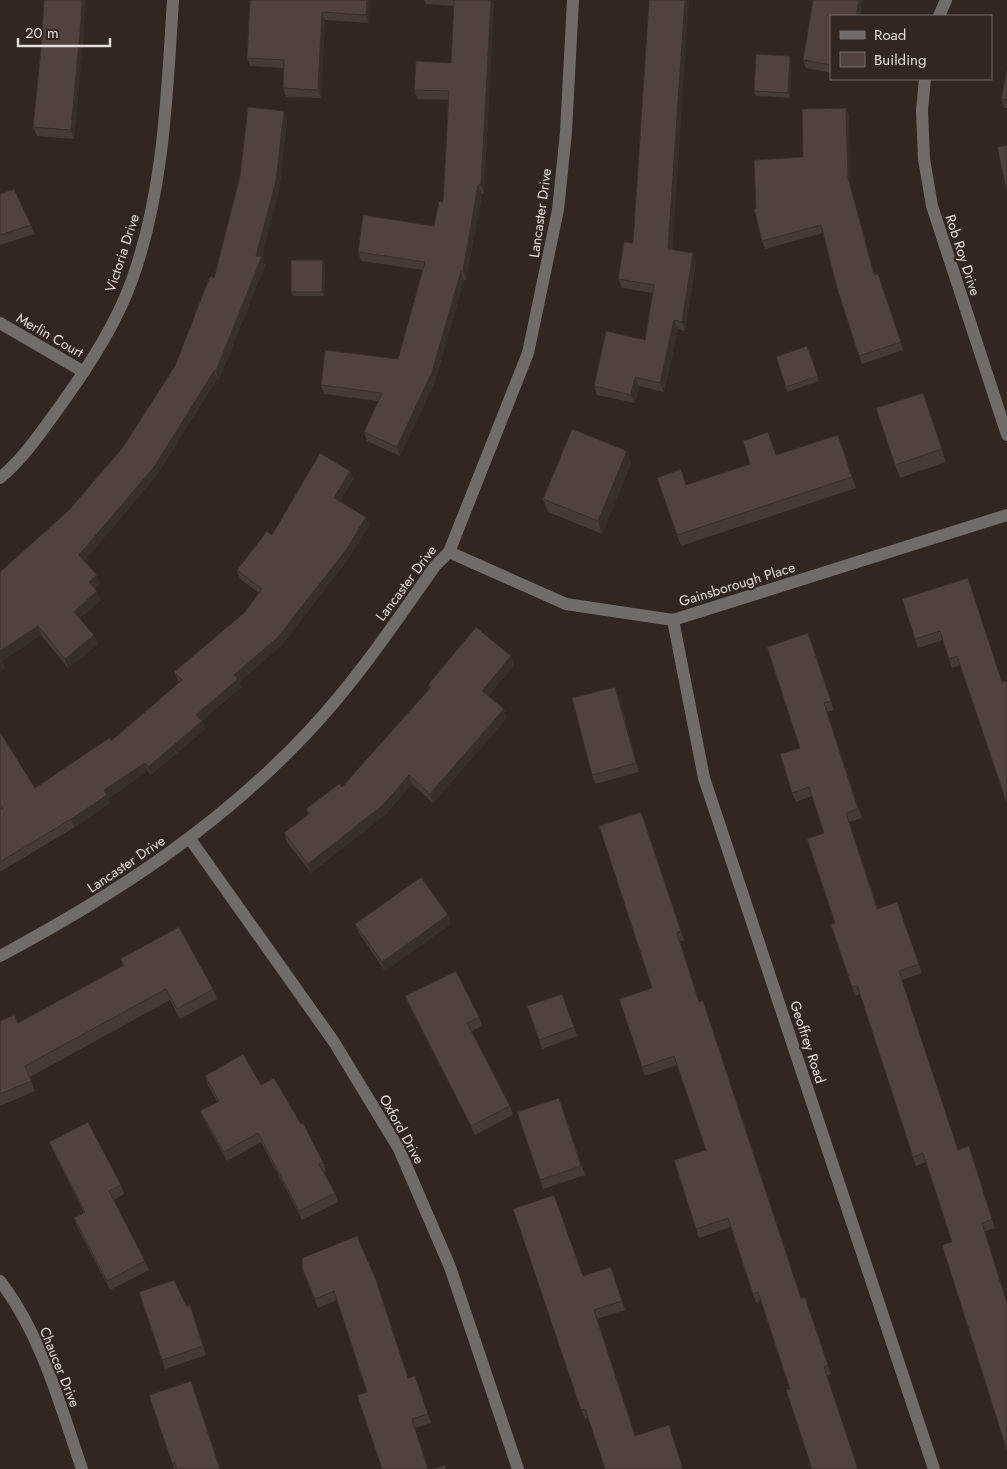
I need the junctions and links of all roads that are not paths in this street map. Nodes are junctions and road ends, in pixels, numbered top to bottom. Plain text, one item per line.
1 (173, 0) edge
2 (573, 0) edge
3 (946, 0) edge
4 (939, 15) edge
5 (925, 80) edge
6 (0, 323) edge
7 (84, 372) junction
8 (1007, 435) edge
9 (0, 478) edge
10 (1007, 516) edge
11 (449, 552) junction
12 (672, 620) junction
13 (190, 839) junction
14 (0, 956) edge
15 (0, 1281) edge
16 (82, 1469) edge
17 (518, 1469) edge
18 (934, 1469) edge

1 - 7 street, Victoria Drive
2 - 11 street, Lancaster Drive
3 - 4 street
5 - 8 street, Rob Roy Drive
6 - 7 street, Merlin Court
7 - 9 street, Victoria Drive
10 - 12 street, Gainsborough Place
11 - 12 street, Gainsborough Place
11 - 13 street, Lancaster Drive
12 - 18 street, Geoffrey Road
13 - 14 street, Lancaster Drive
13 - 17 street, Oxford Drive
15 - 16 street, Chaucer Drive

